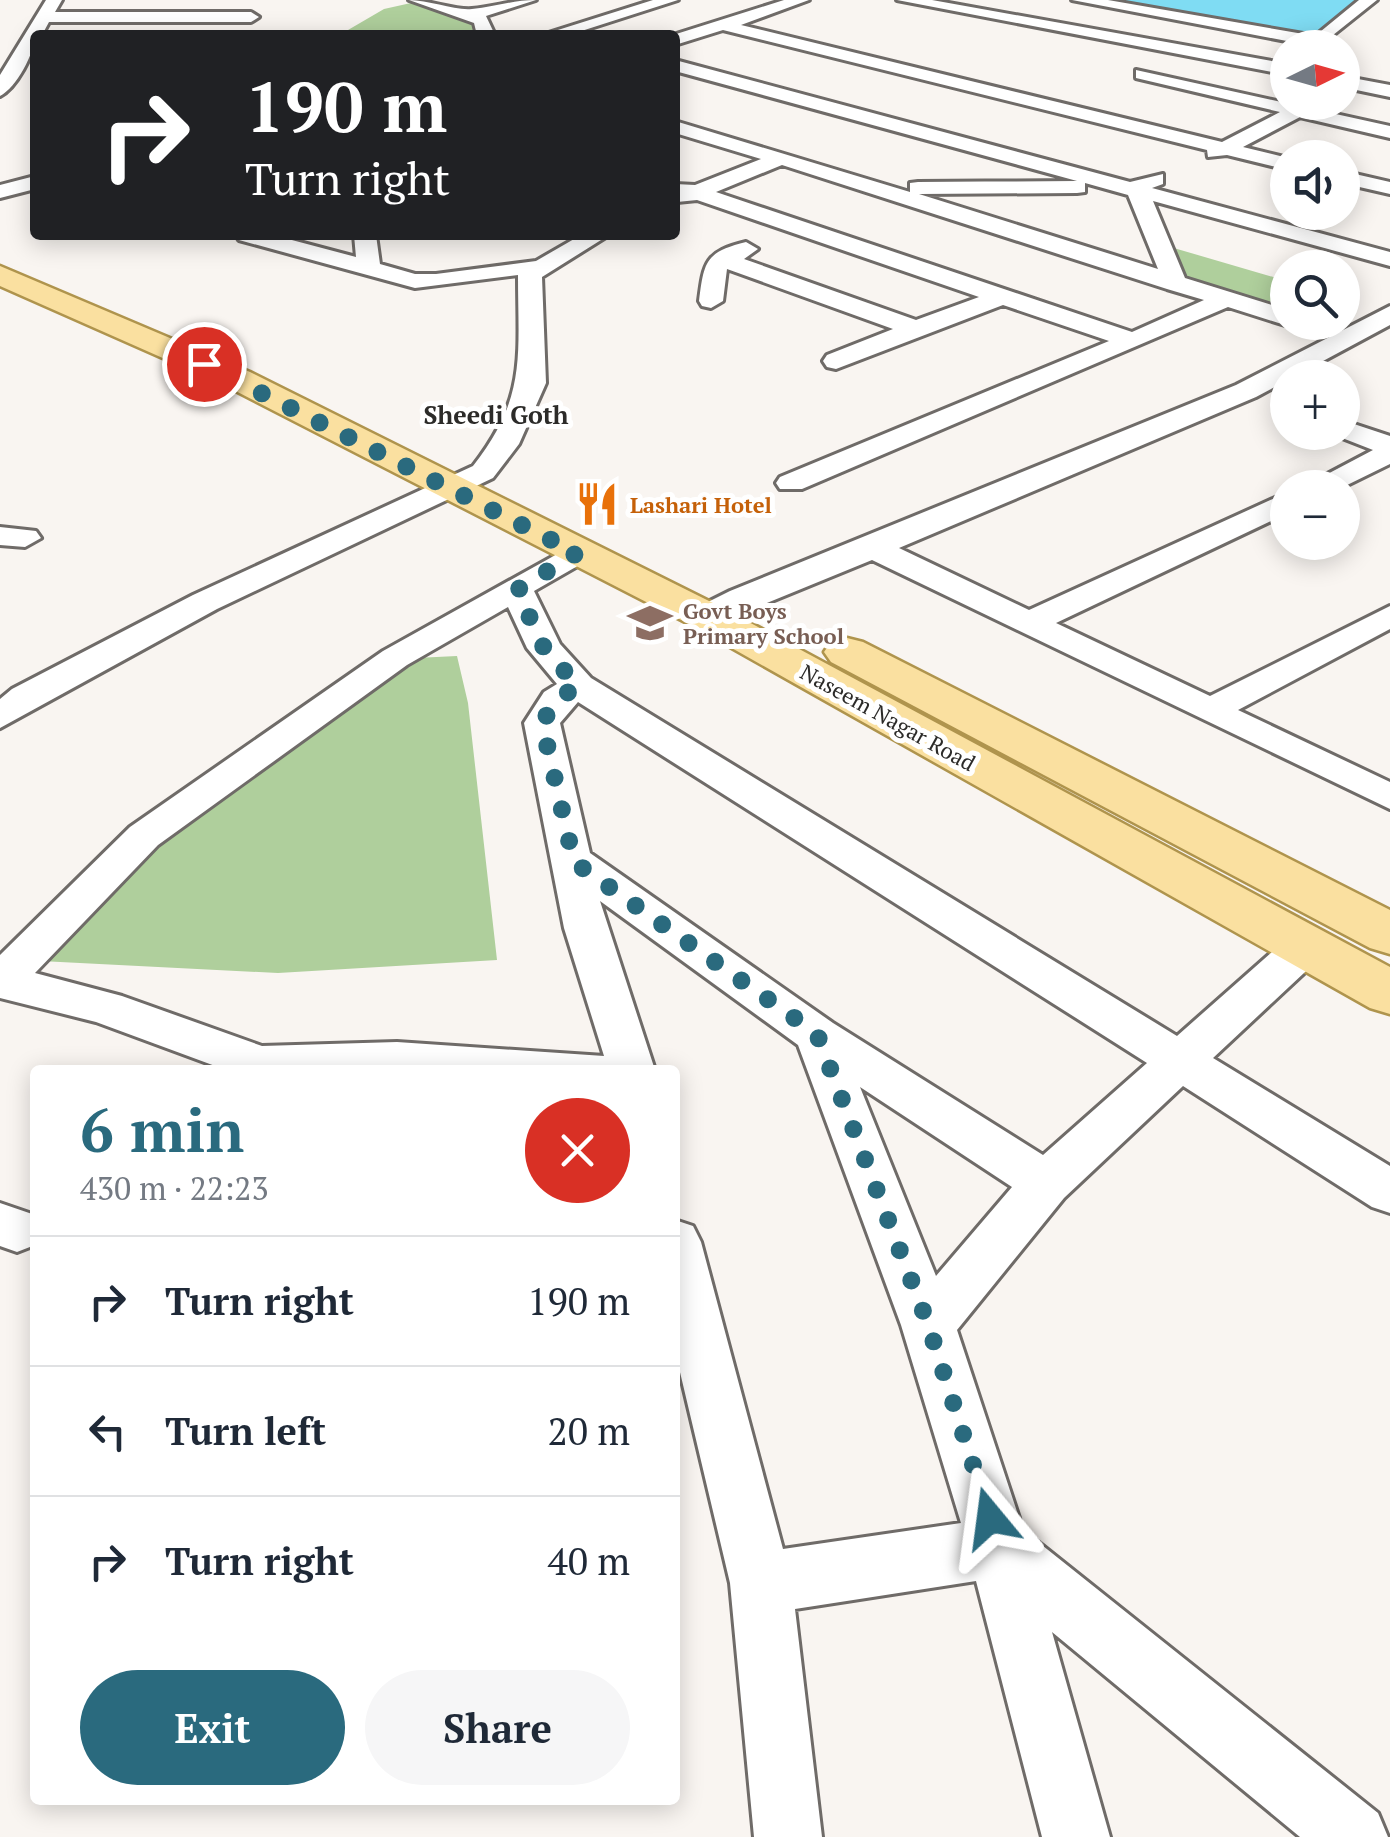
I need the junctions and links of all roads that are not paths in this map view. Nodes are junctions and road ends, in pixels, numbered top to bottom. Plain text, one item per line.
1 (54, 0) edge
2 (417, 0) edge
3 (528, 0) edge
4 (670, 0) edge
5 (801, 0) edge
6 (905, 0) edge
7 (1080, 0) edge
8 (1369, 0) edge
9 (470, 15) junction
10 (246, 25) dead end
11 (722, 25) junction
12 (37, 30) edge
13 (150, 30) edge
14 (485, 30) edge
15 (568, 30) edge
16 (680, 38) edge
17 (30, 42) edge
18 (680, 66) edge
19 (1270, 67) edge
20 (1142, 74) dead end
21 (30, 79) edge
22 (4, 84) edge
23 (1360, 85) edge
24 (1390, 91) edge
25 (1270, 103) edge
26 (1280, 120) edge
27 (1340, 120) edge
28 (680, 129) edge
29 (1390, 132) edge
30 (1223, 149) junction
31 (694, 157) dead end
32 (776, 159) junction
33 (1270, 160) edge
34 (1360, 181) edge
35 (30, 183) edge
36 (1136, 187) junction
37 (878, 188) junction
38 (1390, 188) edge
39 (0, 192) edge
40 (682, 195) edge
41 (796, 227) junction
42 (265, 240) edge
43 (366, 240) edge
44 (590, 240) edge
45 (0, 250) edge
46 (722, 260) junction
47 (1390, 260) edge
48 (369, 268) junction
49 (546, 268) junction
50 (0, 275) edge
51 (1176, 284) junction
52 (1002, 296) junction
53 (1226, 299) junction
54 (711, 300) dead end
55 (1270, 313) edge
56 (1390, 314) edge
57 (916, 329) junction
58 (1351, 340) edge
59 (1132, 341) junction
60 (1363, 344) junction
61 (836, 362) dead end
62 (1246, 391) junction
63 (1270, 400) edge
64 (1360, 436) edge
65 (1390, 449) edge
66 (1350, 470) edge
67 (465, 480) junction
68 (792, 483) dead end
69 (1270, 509) edge
70 (872, 548) junction
71 (577, 553) junction
72 (517, 590) junction
73 (724, 607) junction
74 (1029, 623) junction
75 (1385, 625) edge
76 (578, 686) junction
77 (1210, 710) junction
78 (0, 717) edge
79 (1390, 796) edge
80 (574, 862) junction
81 (1390, 934) edge
82 (1306, 947) junction
83 (1, 982) edge
84 (1390, 993) edge
85 (817, 1034) junction
86 (1176, 1062) junction
87 (494, 1065) edge
88 (630, 1065) edge
89 (1046, 1183) junction
90 (1390, 1192) edge
91 (680, 1262) edge
92 (928, 1324) junction
93 (998, 1548) junction
94 (760, 1584) junction
95 (788, 1837) edge
96 (1076, 1837) edge
97 (1354, 1837) edge

1 - 12 street
2 - 9 street
3 - 9 street
4 - 15 street
5 - 11 street
6 - 19 street
7 - 8 street
9 - 14 street
10 - 13 street
11 - 16 street
11 - 30 street
17 - 22 street
18 - 36 street
20 - 25 street
21 - 22 street
23 - 24 street
26 - 30 street
27 - 29 street
28 - 32 street
30 - 33 street
30 - 36 street
31 - 32 street
32 - 37 street
32 - 40 street
34 - 38 street
35 - 39 street
36 - 37 street
36 - 47 street
36 - 51 street
37 - 51 street
40 - 41 street
41 - 46 street
41 - 52 street
42 - 48 street
43 - 48 street
44 - 49 street
45 - 67 main road, Naseem Nagar Road
46 - 54 street
46 - 57 street
48 - 49 street
49 - 67 street
50 - 67 main road, Naseem Nagar Road
51 - 53 street
52 - 57 street
52 - 59 street
53 - 55 street
53 - 59 street
56 - 60 street
57 - 61 street
58 - 60 street
59 - 68 street
60 - 62 street
62 - 63 street
62 - 70 street
64 - 65 street
65 - 66 street
67 - 71 main road, Naseem Nagar Road
67 - 73 main road, Naseem Nagar Road
67 - 78 street
69 - 74 street
70 - 73 street
70 - 74 street
71 - 72 street
71 - 73 main road, Naseem Nagar Road
72 - 76 street
72 - 83 street
73 - 81 main road, Naseem Nagar Road
73 - 82 main road, Naseem Nagar Road
74 - 77 street
75 - 77 street
76 - 80 street
76 - 86 street
77 - 79 street
80 - 85 street
80 - 88 street
82 - 84 main road, Naseem Nagar Road
82 - 86 street
83 - 87 street
85 - 89 street
85 - 92 street
86 - 89 street
86 - 90 street
89 - 92 street
91 - 94 street
92 - 93 street
93 - 94 street
93 - 96 street
93 - 97 street
94 - 95 street

